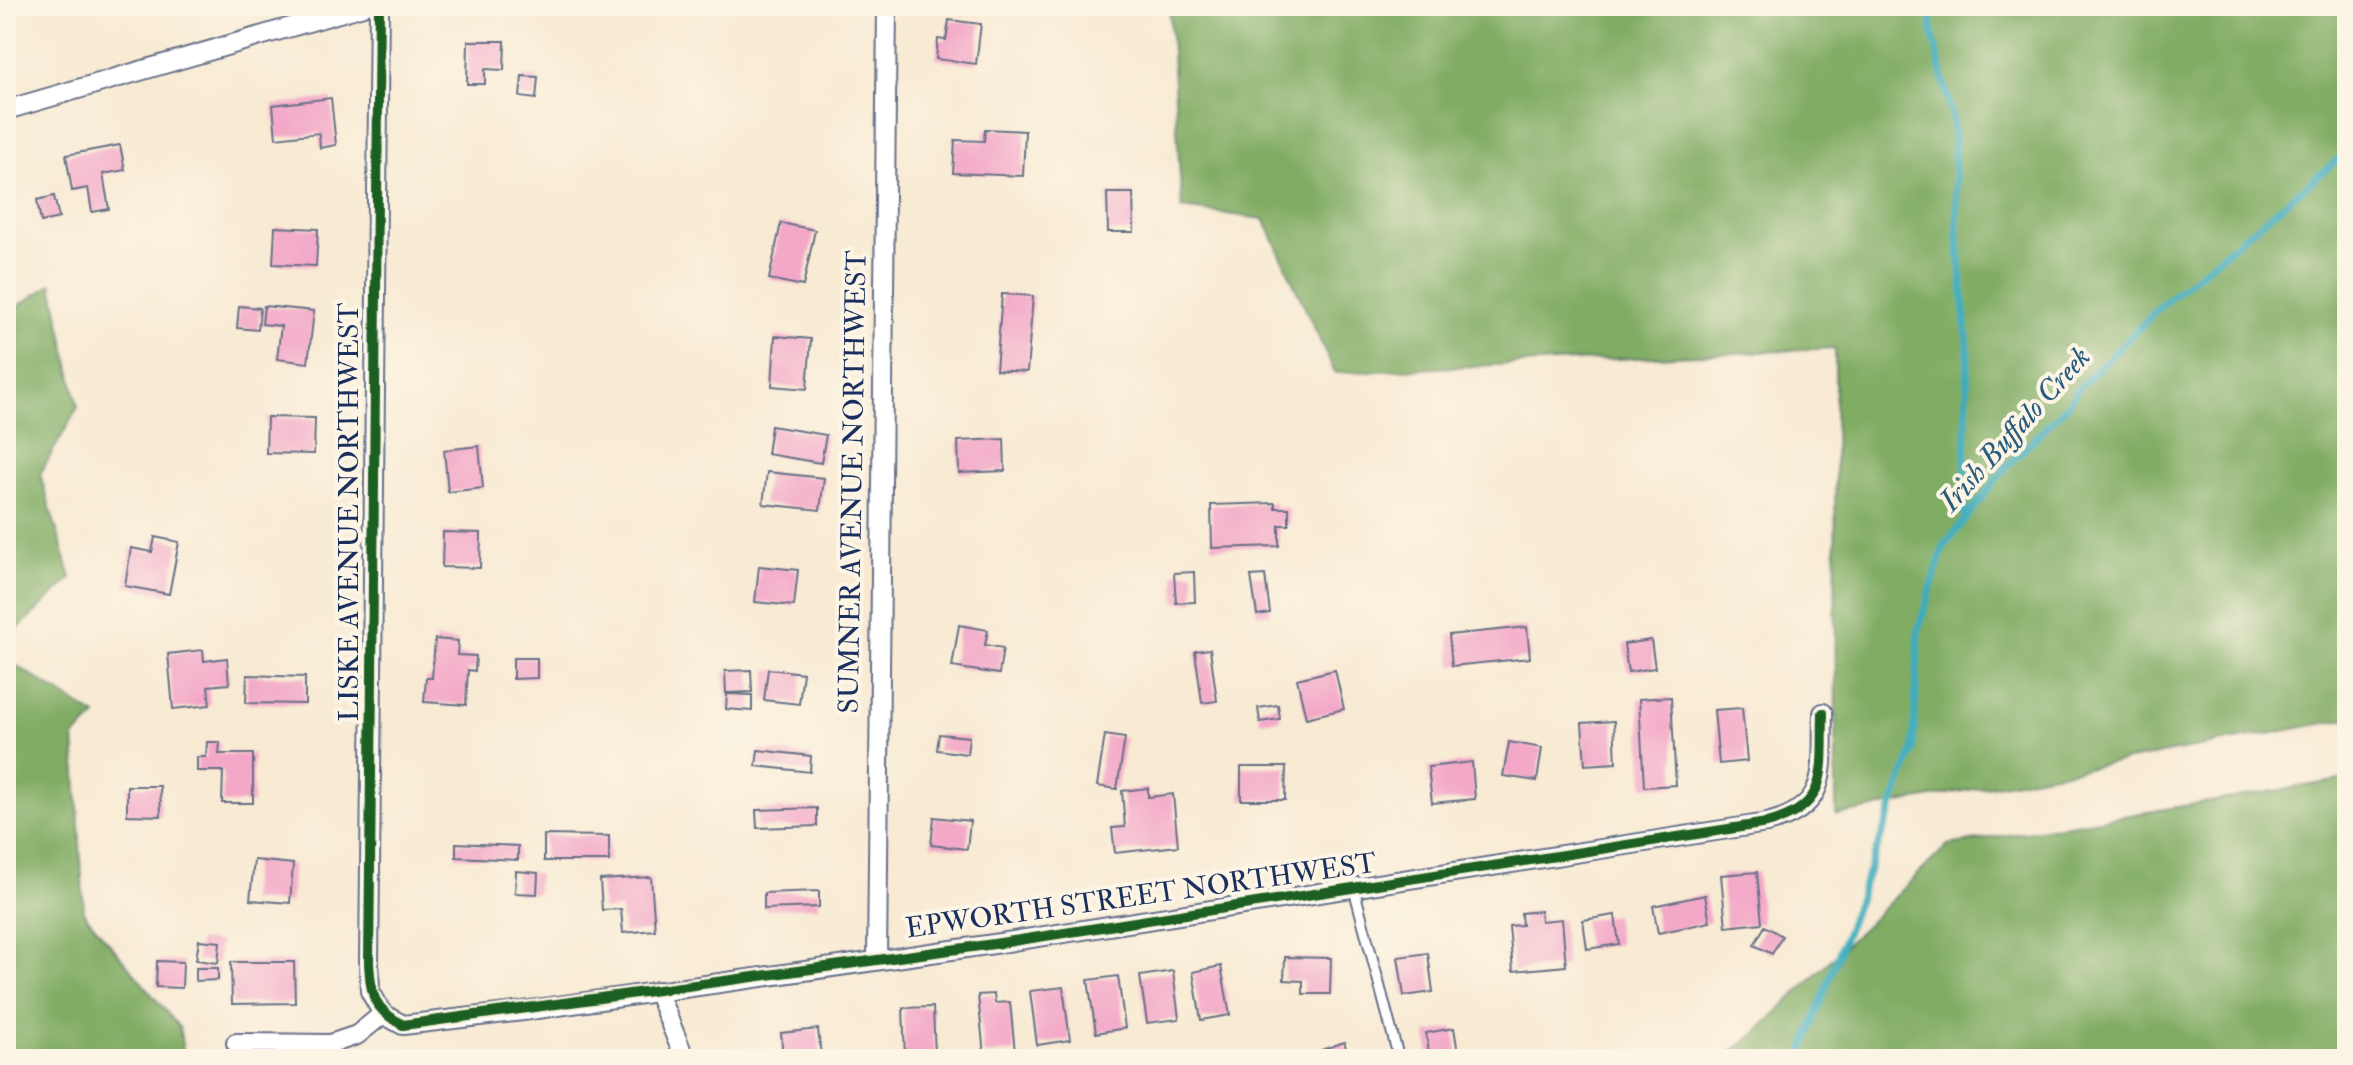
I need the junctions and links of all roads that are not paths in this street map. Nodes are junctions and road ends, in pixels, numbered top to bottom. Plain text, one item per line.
1 (363, 6) edge
2 (379, 6) edge
3 (887, 6) edge
4 (6, 110) edge
5 (1823, 713) dead end
6 (1354, 889) junction
7 (877, 959) junction
8 (657, 991) junction
9 (383, 1014) junction
10 (236, 1043) dead end
11 (685, 1059) edge
12 (1399, 1059) edge

1 - 4 street
2 - 9 street, LISKE AVENUE NORTHWEST
3 - 7 street, SUMNER AVENUE NORTHWEST
5 - 6 street, EPWORTH STREET NORTHWEST
6 - 7 street, EPWORTH STREET NORTHWEST
6 - 12 lane
7 - 8 street, EPWORTH STREET NORTHWEST
8 - 9 street, EPWORTH STREET NORTHWEST
8 - 11 street
9 - 10 street

